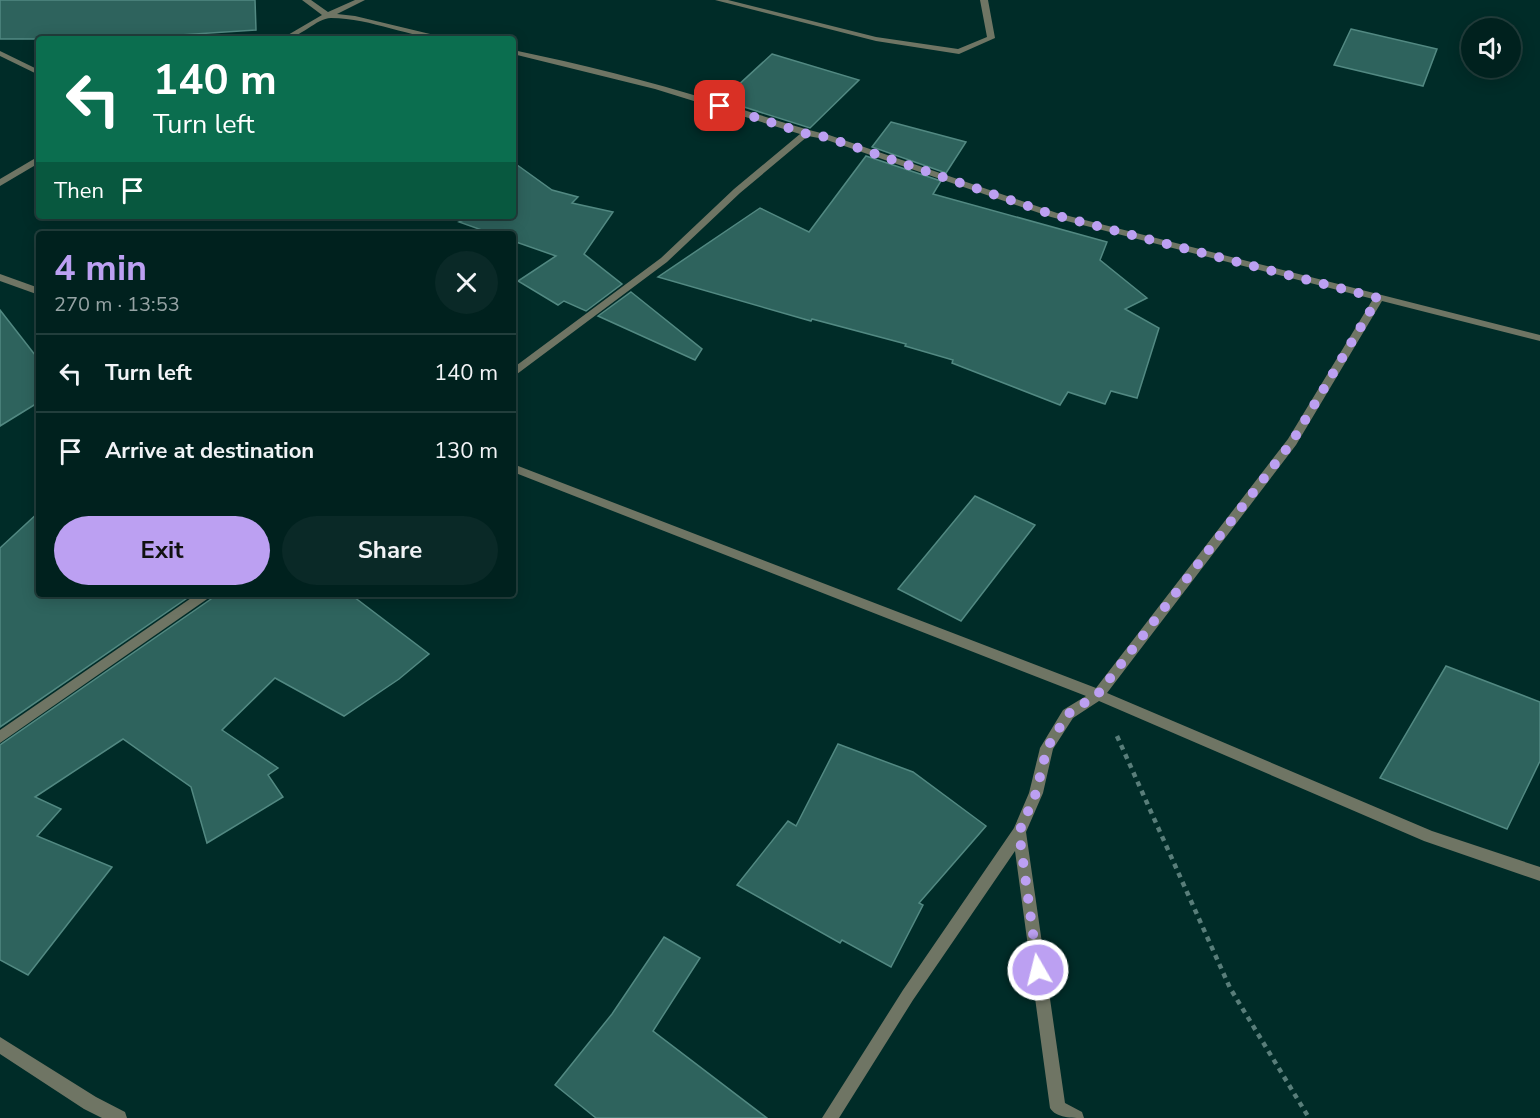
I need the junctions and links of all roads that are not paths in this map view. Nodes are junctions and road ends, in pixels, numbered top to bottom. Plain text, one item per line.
1 (306, 0) edge
2 (361, 0) edge
3 (719, 0) edge
4 (984, 0) edge
5 (327, 15) junction
6 (290, 36) edge
7 (434, 36) edge
8 (0, 53) edge
9 (516, 53) edge
10 (36, 71) edge
11 (807, 134) junction
12 (36, 161) edge
13 (0, 183) edge
14 (0, 277) edge
15 (36, 291) edge
16 (1378, 298) junction
17 (1540, 338) edge
18 (516, 371) edge
19 (516, 469) edge
20 (202, 597) edge
21 (1098, 694) junction
22 (0, 736) edge
23 (1019, 832) junction
24 (1540, 874) edge
25 (0, 1045) edge
26 (119, 1118) edge
27 (830, 1118) edge
28 (1076, 1118) edge

1 - 5 street
2 - 5 street
3 - 4 street
5 - 6 street
5 - 7 street
8 - 10 street
9 - 11 street
11 - 16 street
11 - 18 street
12 - 13 street
14 - 15 street
16 - 17 street
16 - 21 street
19 - 21 street
20 - 22 street
21 - 23 street
21 - 24 street
23 - 27 street
23 - 28 street
25 - 26 street

